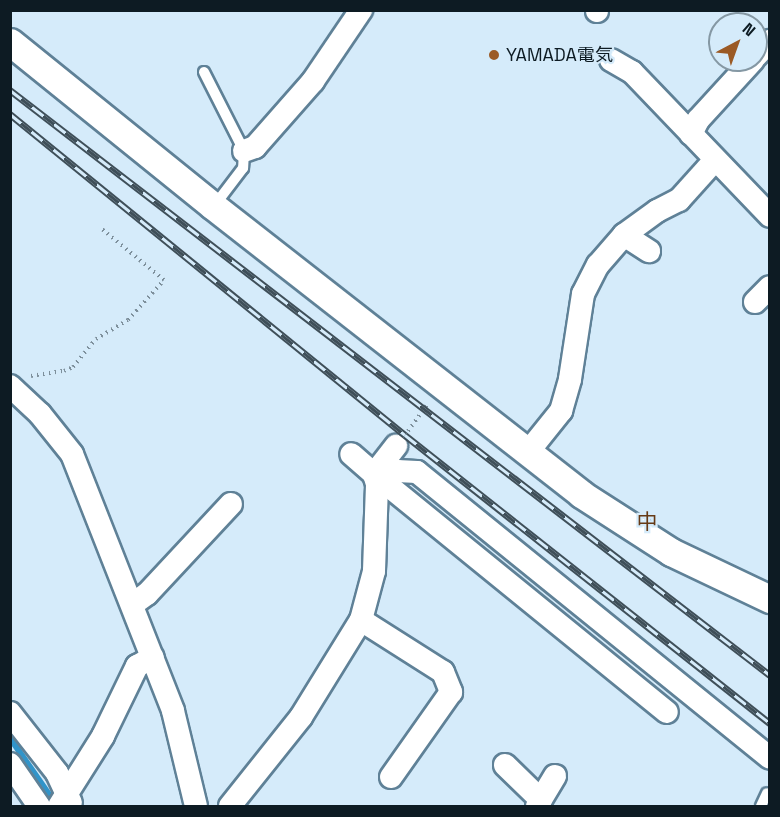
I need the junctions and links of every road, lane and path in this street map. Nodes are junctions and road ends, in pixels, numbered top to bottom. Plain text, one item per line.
1 (361, 10) edge
2 (10, 42) edge
3 (611, 60) dead end
4 (204, 72) dead end
5 (742, 72) edge
6 (691, 134) junction
7 (244, 151) junction
8 (715, 160) junction
9 (213, 206) junction
10 (770, 216) edge
11 (102, 229) dead end
12 (624, 235) junction
13 (649, 251) dead end
14 (442, 387) junction
15 (13, 388) edge
16 (396, 446) joint
17 (528, 452) junction
18 (351, 454) dead end
19 (379, 480) junction
20 (231, 504) dead end
21 (770, 599) edge
22 (133, 604) junction
23 (361, 620) junction
24 (153, 657) junction
25 (10, 712) edge
26 (667, 712) dead end
27 (770, 758) edge
28 (10, 764) edge
29 (505, 765) dead end
30 (555, 776) dead end
31 (391, 777) dead end
32 (767, 793) dead end
33 (65, 802) edge
34 (539, 803) edge
35 (39, 807) edge
36 (196, 807) edge
37 (230, 807) edge
38 (761, 807) edge

1 - 7 street
2 - 9 street
3 - 6 street
4 - 7 lane
5 - 6 street
6 - 8 street
7 - 9 lane
8 - 10 street
8 - 12 street
9 - 14 street
11 - 15 path
12 - 13 street
12 - 17 street
14 - 16 path
14 - 17 street
15 - 22 street
16 - 19 street
17 - 21 street
18 - 19 street
19 - 23 street
19 - 26 street
19 - 27 street
20 - 22 street
22 - 24 street
23 - 31 street
23 - 37 street
24 - 33 street
24 - 36 street
25 - 33 street
28 - 35 street
29 - 34 street
30 - 34 street
32 - 38 lane

